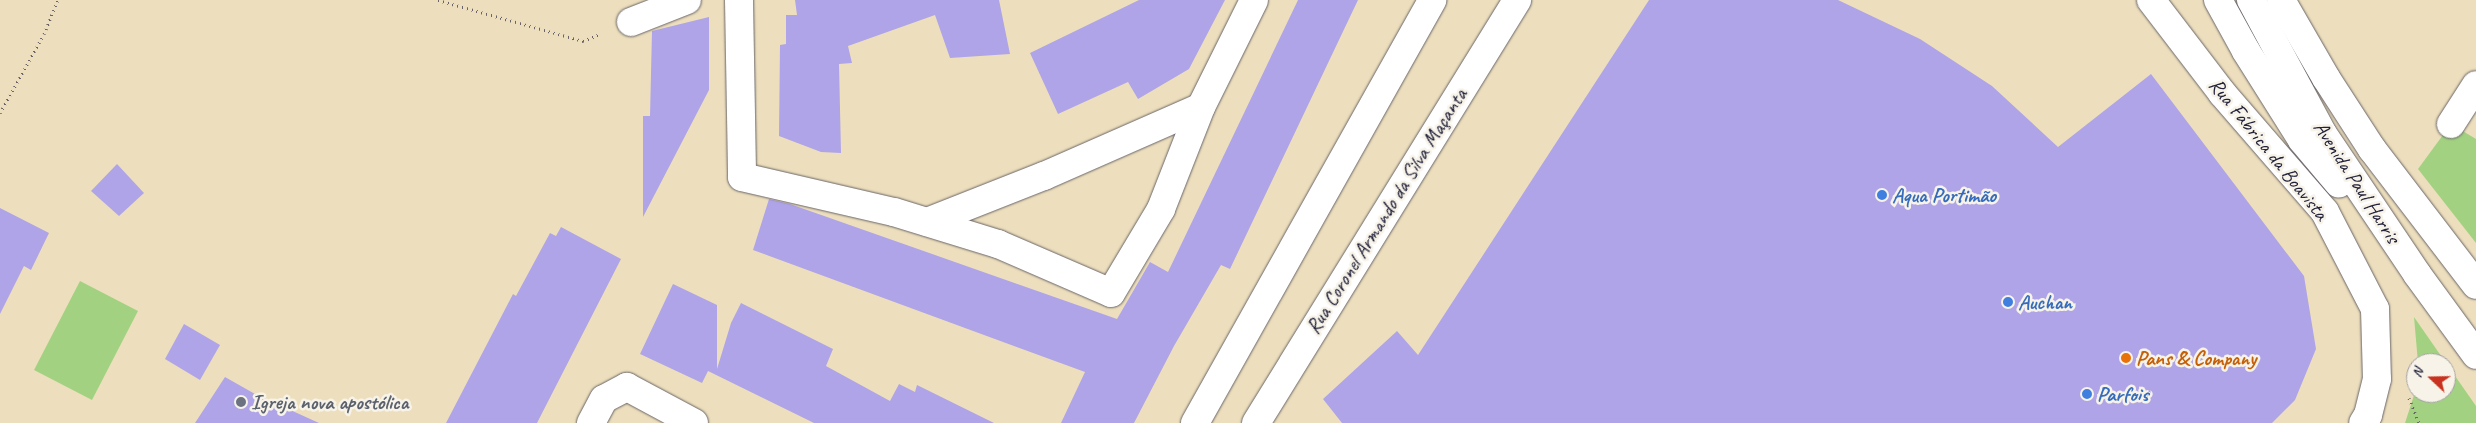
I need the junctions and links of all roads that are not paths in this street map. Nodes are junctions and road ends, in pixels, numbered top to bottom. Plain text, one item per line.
1 (687, 0) edge
2 (739, 0) edge
3 (1254, 0) edge
4 (1432, 0) edge
5 (1517, 0) edge
6 (2151, 0) edge
7 (2218, 0) edge
8 (2251, 0) edge
9 (2281, 0) edge
10 (2292, 0) edge
11 (631, 22) road end
12 (2326, 78) junction
13 (2476, 85) edge
14 (1201, 107) junction
15 (2451, 124) dead end
16 (927, 222) junction
17 (2416, 274) junction
18 (2476, 284) edge
19 (2476, 355) edge
20 (591, 423) edge
21 (694, 423) edge
22 (1195, 423) edge
23 (1256, 423) edge
24 (2362, 423) edge

1 - 11 main road
2 - 16 main road
3 - 14 main road
4 - 22 main road
5 - 23 main road, Rua Coronel Armando da Silva Maçanta
6 - 24 main road, Rua Fábrica da Boavista
7 - 17 main road
8 - 17 main road, Avenida Paul Harris
9 - 12 main road, Avenida Paul Harris
10 - 12 main road
12 - 18 main road, Avenida Paul Harris
13 - 15 main road
14 - 16 main road
14 - 16 main road
17 - 19 main road, Avenida Paul Harris
20 - 21 main road

